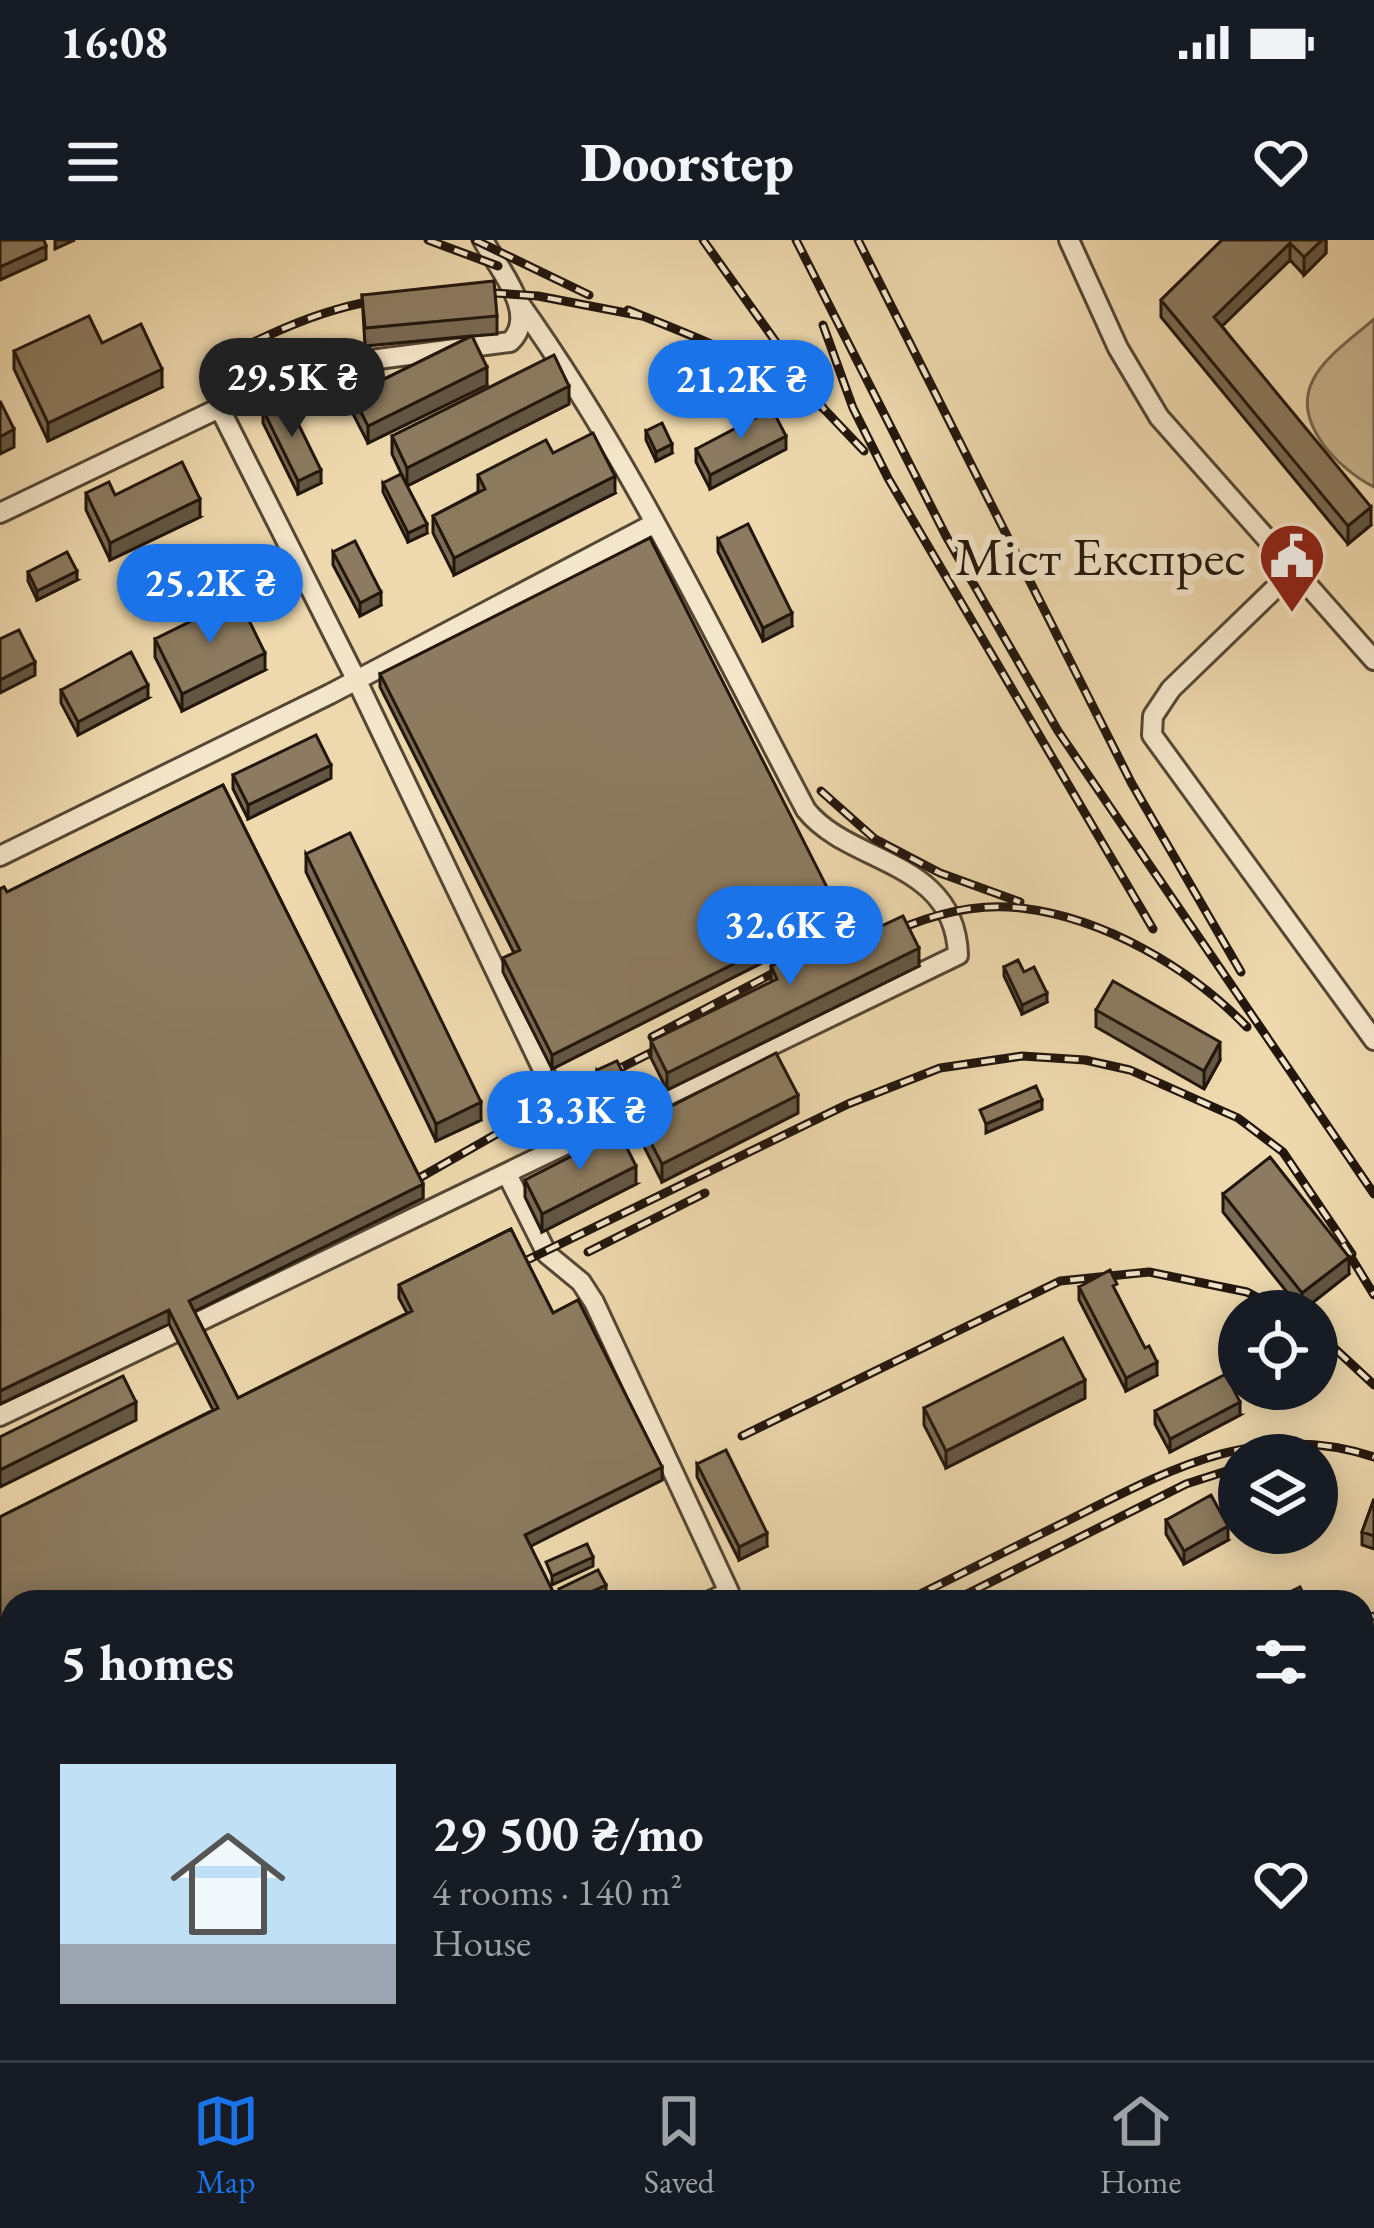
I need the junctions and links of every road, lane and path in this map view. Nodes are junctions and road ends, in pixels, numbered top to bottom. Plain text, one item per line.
1 (483, 240) edge
2 (1069, 240) edge
3 (517, 300) junction
4 (218, 405) junction
5 (0, 513) edge
6 (655, 524) junction
7 (1296, 568) junction
8 (1374, 660) edge
9 (356, 679) junction
10 (0, 856) edge
11 (1374, 1040) edge
12 (577, 1141) junction
13 (507, 1174) junction
14 (194, 1324) edge
15 (174, 1333) edge
16 (0, 1416) edge
17 (728, 1590) edge

1 - 3 street
2 - 7 street
3 - 4 street
3 - 6 street
4 - 5 street
4 - 9 street
6 - 9 street
6 - 12 street
7 - 8 street
7 - 11 street
9 - 10 street
9 - 12 street
12 - 13 street
13 - 14 street
13 - 17 street
15 - 16 street

